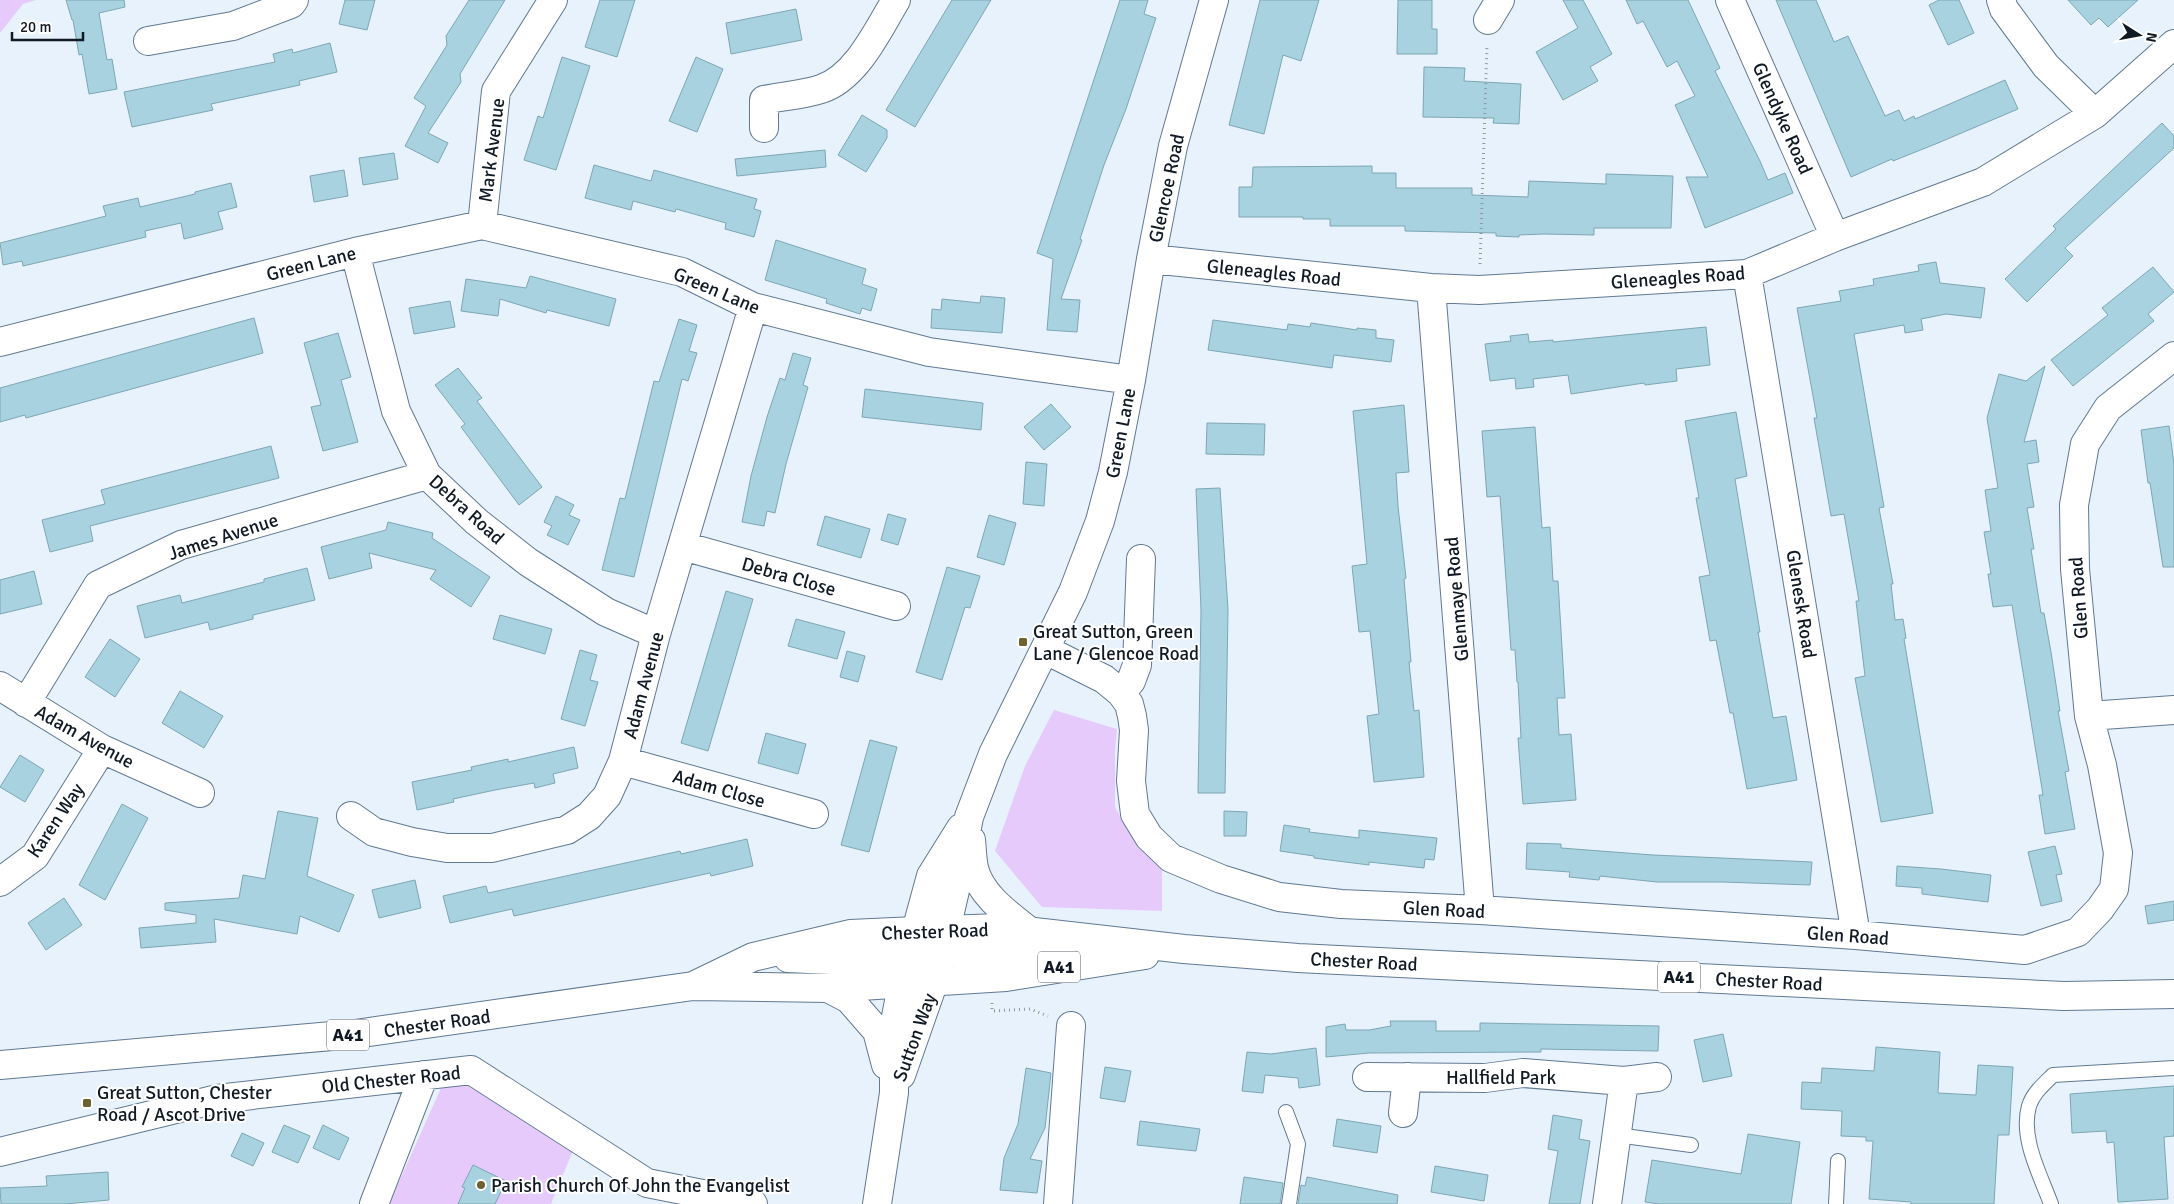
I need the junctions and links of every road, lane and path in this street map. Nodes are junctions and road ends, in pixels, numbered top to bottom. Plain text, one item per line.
1 (294, 0) edge
2 (553, 0) edge
3 (896, 0) edge
4 (1214, 0) edge
5 (1730, 0) edge
6 (2001, 0) edge
7 (1494, 10) edge
8 (148, 41) dead end
9 (2174, 44) edge
10 (2095, 114) junction
11 (764, 128) dead end
12 (482, 225) junction
13 (1835, 237) junction
14 (355, 252) junction
15 (1151, 259) junction
16 (1747, 274) junction
17 (1431, 288) junction
18 (1479, 290) junction
19 (753, 307) junction
20 (0, 342) edge
21 (2174, 356) edge
22 (1131, 380) junction
23 (427, 475) junction
24 (683, 546) junction
25 (1141, 559) dead end
26 (896, 606) dead end
27 (656, 634) junction
28 (1046, 650) junction
29 (0, 686) edge
30 (1121, 693) junction
31 (26, 703) junction
32 (2174, 710) edge
33 (2089, 716) junction
34 (102, 750) junction
35 (623, 761) junction
36 (200, 793) dead end
37 (814, 814) dead end
38 (351, 816) dead end
39 (969, 816) junction
40 (0, 882) edge
41 (1480, 910) junction
42 (916, 931) junction
43 (1029, 931) junction
44 (1856, 935) junction
45 (944, 941) junction
46 (1184, 949) junction
47 (908, 956) junction
48 (753, 957) junction
49 (1113, 960) junction
50 (991, 978) junction
51 (934, 981) junction
52 (902, 984) junction
53 (694, 986) junction
54 (828, 988) junction
55 (2174, 994) edge
56 (1071, 1026) joint
57 (0, 1064) edge
58 (2174, 1068) edge
59 (424, 1075) junction
60 (1367, 1077) dead end
61 (1407, 1077) junction
62 (1657, 1078) dead end
63 (1624, 1081) junction
64 (894, 1093) junction
65 (1286, 1112) dead end
66 (1403, 1113) dead end
67 (1617, 1135) junction
68 (1691, 1145) dead end
69 (0, 1152) edge
70 (1838, 1162) dead end
71 (645, 1193) edge
72 (374, 1204) edge
73 (754, 1204) edge
74 (877, 1204) edge
75 (1058, 1204) edge
76 (1289, 1204) edge
77 (1607, 1204) edge
78 (1836, 1204) edge
79 (2050, 1204) edge

1 - 8 street
2 - 12 street, Mark Avenue
3 - 11 street
4 - 15 street, Glencoe Road
5 - 13 street, Glendyke Road
6 - 10 street
7 - 18 path
9 - 10 street, Gleneagles Road
10 - 13 street, Gleneagles Road
12 - 14 street, Green Lane
12 - 19 street, Green Lane
13 - 16 street, Gleneagles Road
14 - 20 street, Green Lane
14 - 23 street, Debra Road
15 - 17 street, Gleneagles Road
15 - 22 street, Glencoe Road
16 - 18 street, Gleneagles Road
16 - 44 street, Glenesk Road
17 - 18 street, Gleneagles Road
17 - 41 street, Glenmaye Road
19 - 22 street, Green Lane
19 - 24 street, Adam Avenue
21 - 33 street, Glen Road
22 - 28 street, Green Lane
23 - 27 street, Debra Road
23 - 31 street, James Avenue
24 - 26 street, Debra Close
24 - 27 street, Adam Avenue
25 - 30 street
27 - 35 street, Adam Avenue
28 - 30 street
28 - 39 street, Green Lane
29 - 31 street, Adam Avenue
30 - 41 street, Glen Road
31 - 34 street, Adam Avenue
32 - 33 street
33 - 44 street, Glen Road
34 - 36 street, Adam Avenue
34 - 40 street, Karen Way
35 - 37 street, Adam Close
35 - 38 street, Adam Avenue
39 - 42 street, Green Lane
39 - 43 street, Green Lane
39 - 45 street, Green Lane
41 - 44 street, Glen Road
42 - 45 street, Chester Road / A41
42 - 47 street, Sutton Way
42 - 48 street, Chester Road / A41
43 - 45 street, Chester Road / A41
43 - 46 street, Chester Road / A41
45 - 49 street, A41
45 - 51 street, Green Lane
46 - 49 street, Chester Road / A41
46 - 55 street, Chester Road / A41
47 - 48 street, A41
47 - 51 street
47 - 52 street, Sutton Way
48 - 53 street, Chester Road / A41
49 - 50 street, Chester Road / A41
50 - 51 street, Chester Road / A41
50 - 56 path
51 - 52 street, Chester Road / A41
51 - 64 street, Sutton Way
52 - 54 street, Chester Road / A41
52 - 64 street, Sutton Way
53 - 54 street, Chester Road / A41
53 - 57 street, Chester Road / A41
54 - 64 street, Sutton Way
56 - 75 street
58 - 79 lane
59 - 69 street, Old Chester Road
59 - 71 street, Old Chester Road
59 - 72 street
60 - 61 street, Hallfield Park
61 - 63 street, Hallfield Park
61 - 66 street
62 - 63 street, Hallfield Park
63 - 67 street
64 - 74 street, Sutton Way
65 - 76 lane
67 - 68 lane
67 - 77 street
70 - 78 lane
71 - 73 street, Old Chester Road

